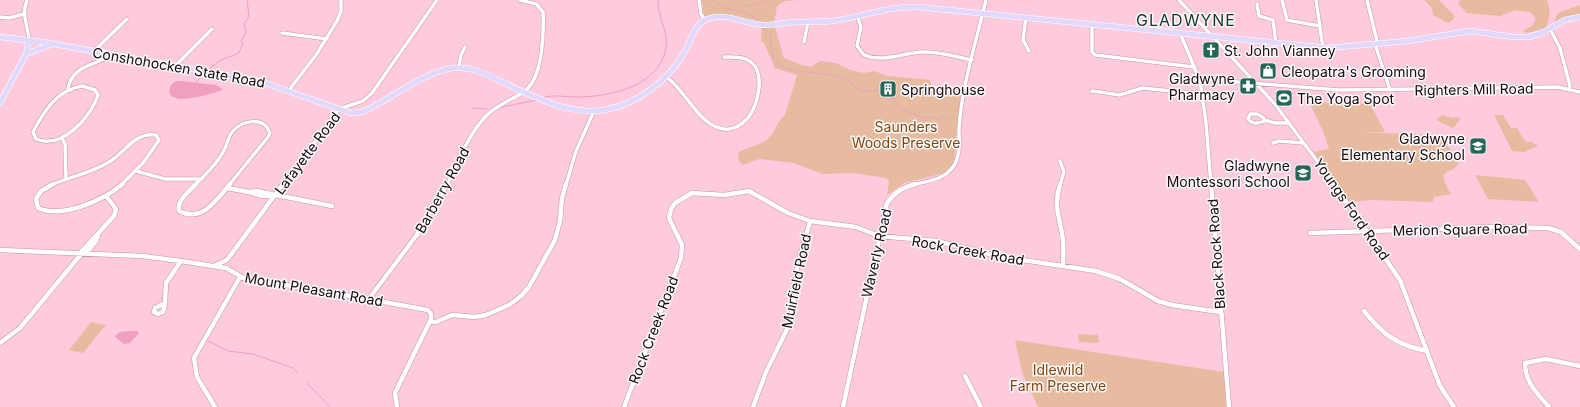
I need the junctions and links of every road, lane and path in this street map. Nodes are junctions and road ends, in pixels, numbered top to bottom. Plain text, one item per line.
1 (27, 0) edge
2 (341, 0) edge
3 (438, 0) edge
4 (520, 0) edge
5 (699, 0) edge
6 (986, 0) edge
7 (1179, 0) edge
8 (1282, 0) edge
9 (1316, 0) edge
10 (1368, 0) edge
11 (1257, 4) dead end
12 (983, 13) junction
13 (24, 14) junction
14 (856, 15) junction
15 (0, 17) edge
16 (1026, 17) junction
17 (1580, 17) edge
18 (127, 19) dead end
19 (704, 19) junction
20 (808, 22) junction
21 (1092, 24) junction
22 (1320, 26) junction
23 (212, 29) dead end
24 (1550, 29) junction
25 (282, 33) dead end
26 (1180, 33) junction
27 (1212, 36) junction
28 (0, 37) edge
29 (327, 38) junction
30 (29, 40) junction
31 (804, 42) dead end
32 (1276, 43) junction
33 (54, 44) junction
34 (1376, 44) junction
35 (465, 48) dead end
36 (1323, 48) junction
37 (1029, 51) dead end
38 (93, 52) junction
39 (26, 54) junction
40 (111, 55) junction
41 (724, 57) dead end
42 (972, 60) junction
43 (175, 66) junction
44 (459, 67) junction
45 (1194, 67) junction
46 (665, 76) junction
47 (1200, 79) junction
48 (1256, 82) junction
49 (68, 88) junction
50 (1569, 89) junction
51 (289, 90) junction
52 (1390, 90) junction
53 (1092, 91) dead end
54 (524, 92) junction
55 (1580, 92) edge
56 (1202, 94) junction
57 (0, 103) edge
58 (339, 109) junction
59 (594, 111) junction
60 (1264, 120) dead end
61 (1289, 123) junction
62 (62, 138) junction
63 (1273, 143) dead end
64 (1304, 143) junction
65 (1060, 161) dead end
66 (136, 170) junction
67 (66, 178) junction
68 (199, 180) junction
69 (227, 188) junction
70 (106, 196) junction
71 (275, 196) junction
72 (332, 206) dead end
73 (810, 221) junction
74 (1368, 232) junction
75 (1310, 233) dead end
76 (878, 236) junction
77 (1580, 249) edge
78 (1, 251) edge
79 (83, 253) junction
80 (227, 260) junction
81 (181, 261) junction
82 (214, 266) junction
83 (1063, 266) junction
84 (228, 269) junction
85 (240, 277) junction
86 (368, 300) junction
87 (166, 302) dead end
88 (1364, 311) dead end
89 (1220, 312) junction
90 (430, 322) junction
91 (0, 343) edge
92 (1427, 351) junction
93 (1580, 366) edge
94 (965, 376) dead end
95 (215, 407) edge
96 (397, 407) edge
97 (624, 407) edge
98 (753, 407) edge
99 (843, 407) edge
100 (981, 407) edge
101 (1229, 407) edge
102 (1454, 407) edge
103 (1549, 407) edge

1 - 13 street
2 - 29 street
3 - 58 street, Lafayette Road
4 - 54 street
5 - 19 street
6 - 12 street, Waverly Road
7 - 27 street, Youngs Ford Road
8 - 22 street
9 - 22 street
10 - 34 street
11 - 32 street
12 - 14 main road
12 - 16 main road
12 - 42 street, Waverly Road
13 - 15 street
13 - 30 street
14 - 20 main road
14 - 42 street
16 - 21 main road
16 - 37 street
17 - 24 main road
18 - 38 street
19 - 20 main road
19 - 46 main road, Conshohocken State Road
20 - 31 street
21 - 26 main road
21 - 45 street
22 - 36 street
23 - 43 street
24 - 34 main road
24 - 50 street
25 - 29 street
26 - 27 main road
26 - 45 street, Black Rock Road
27 - 32 main road
27 - 48 street, Youngs Ford Road
28 - 30 main road, Conshohocken State Road
29 - 51 street
30 - 33 main road, Conshohocken State Road
30 - 39 main road
32 - 36 main road
33 - 38 main road, Conshohocken State Road
33 - 39 main road
34 - 36 main road
34 - 52 street
35 - 44 street
38 - 40 main road, Conshohocken State Road
39 - 57 main road
40 - 43 main road, Conshohocken State Road
40 - 49 street
41 - 46 street
42 - 76 street, Waverly Road
43 - 51 main road, Conshohocken State Road
44 - 54 main road, Conshohocken State Road
44 - 58 main road, Conshohocken State Road
45 - 47 street, Black Rock Road
46 - 59 main road, Conshohocken State Road
47 - 48 street, Righters Mill Road
47 - 56 street, Black Rock Road
48 - 52 street, Righters Mill Road
48 - 61 street, Youngs Ford Road
49 - 62 street
49 - 62 street
50 - 52 street, Righters Mill Road
50 - 55 street, Righters Mill Road
51 - 58 main road, Conshohocken State Road
53 - 56 street
54 - 59 main road, Conshohocken State Road
54 - 86 street, Barberry Road
56 - 89 street, Black Rock Road
58 - 71 street, Lafayette Road
59 - 90 street
60 - 61 street
61 - 64 street, Youngs Ford Road
62 - 67 street
63 - 64 street
64 - 74 street, Youngs Ford Road
65 - 83 street
66 - 67 street
66 - 68 street
66 - 70 street
67 - 70 street
68 - 69 street
68 - 69 street
69 - 71 street
70 - 79 street
71 - 72 street
71 - 80 street, Lafayette Road
73 - 76 street, Rock Creek Road
73 - 97 street, Rock Creek Road
73 - 98 street, Muirfield Road
74 - 75 street, Merion Square Road
74 - 77 street, Merion Square Road
74 - 92 street, Youngs Ford Road
76 - 83 street, Rock Creek Road
76 - 99 street, Waverly Road
78 - 79 street, Mount Pleasant Road
79 - 81 street, Mount Pleasant Road
79 - 91 street
80 - 82 street, Lafayette Road
80 - 84 street
81 - 82 street, Mount Pleasant Road
81 - 87 street
82 - 84 street, Mount Pleasant Road
83 - 89 street, Rock Creek Road
84 - 85 street, Mount Pleasant Road
85 - 86 street, Mount Pleasant Road
85 - 95 street
86 - 90 street, Mount Pleasant Road
88 - 92 street
89 - 101 street, Black Rock Road
90 - 96 street
92 - 102 street, Youngs Ford Road
93 - 103 street
94 - 100 street

